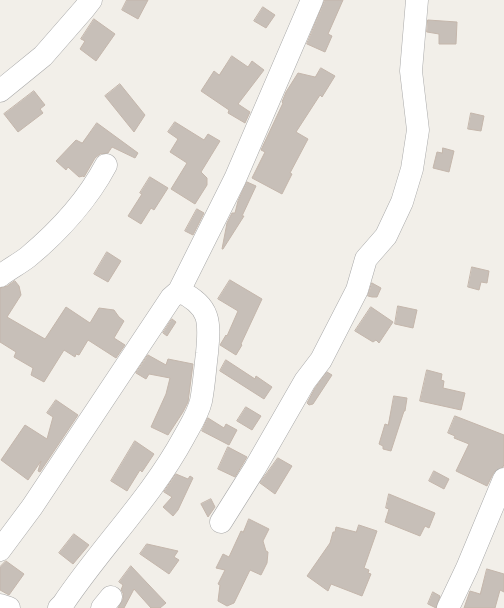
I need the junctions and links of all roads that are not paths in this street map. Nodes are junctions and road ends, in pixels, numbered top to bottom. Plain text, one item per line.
1 (91, 0) edge
2 (312, 0) edge
3 (417, 0) edge
4 (0, 91) edge
5 (106, 165) dead end
6 (0, 276) edge
7 (179, 291) junction
8 (504, 479) edge
9 (221, 522) dead end
10 (0, 550) edge
11 (0, 605) edge
12 (10, 608) edge
13 (59, 608) edge
14 (448, 608) edge

1 - 4 street
2 - 7 street
3 - 9 street
5 - 6 street
7 - 10 street
7 - 13 street
8 - 14 street
11 - 12 street

